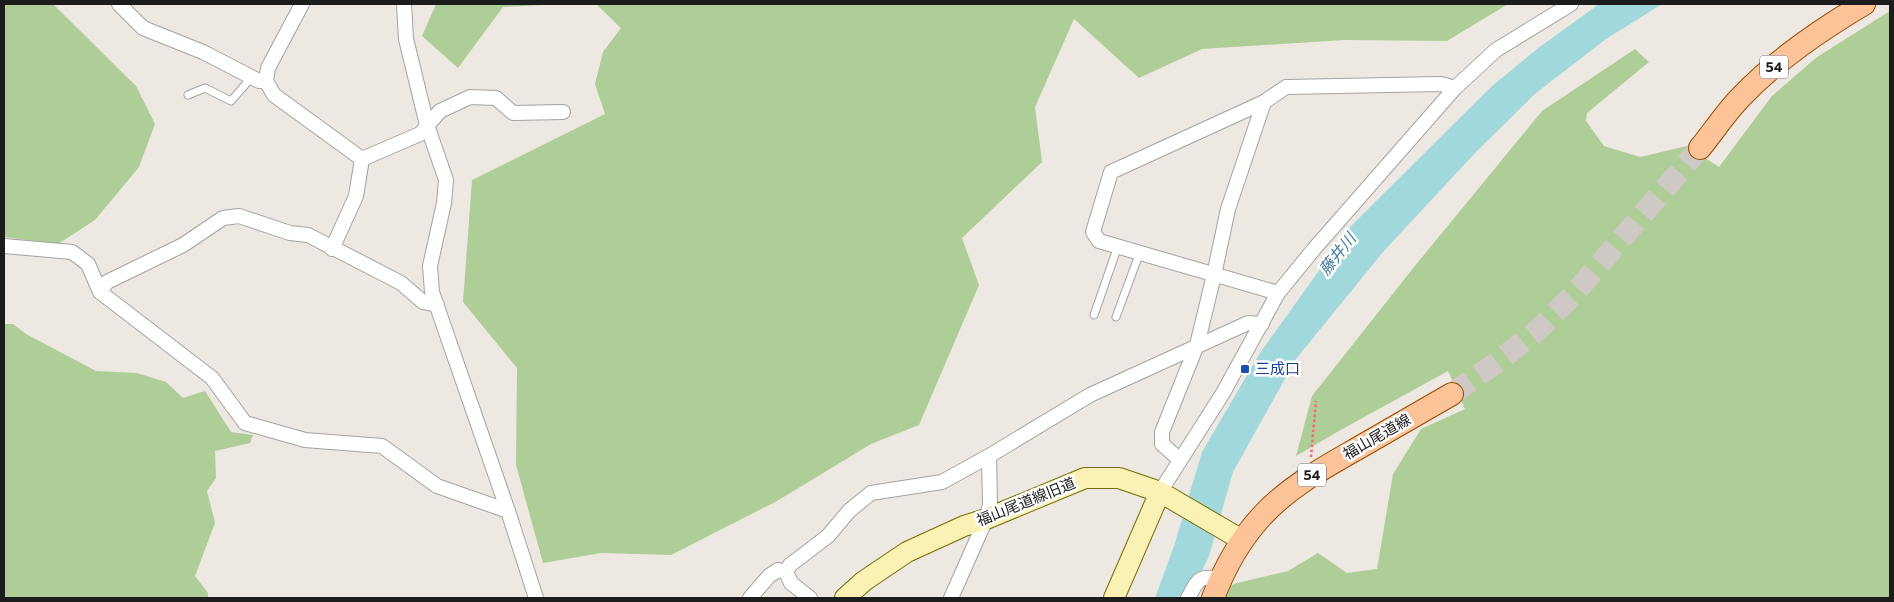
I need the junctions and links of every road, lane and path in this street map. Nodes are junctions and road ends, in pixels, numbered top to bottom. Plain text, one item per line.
1 (118, 4) edge
2 (302, 4) edge
3 (404, 4) edge
4 (1571, 4) edge
5 (1864, 4) edge
6 (252, 78) junction
7 (266, 81) junction
8 (1455, 88) junction
9 (188, 95) dead end
10 (1264, 102) junction
11 (563, 112) dead end
12 (427, 125) junction
13 (1700, 148) tunnel mouth
14 (362, 159) junction
15 (4, 246) edge
16 (1118, 246) junction
17 (332, 249) junction
18 (1140, 252) junction
19 (1214, 275) junction
20 (100, 292) junction
21 (1278, 293) junction
22 (437, 305) junction
23 (1094, 315) dead end
24 (1116, 317) dead end
25 (1262, 324) junction
26 (1197, 345) junction
27 (1452, 394) tunnel mouth
28 (1316, 401) dead end
29 (989, 456) junction
30 (1180, 460) junction
31 (1318, 470) junction
32 (1168, 496) junction
33 (508, 511) junction
34 (986, 518) junction
35 (1234, 535) junction
36 (786, 572) junction
37 (1217, 589) edge
38 (536, 598) edge
39 (750, 598) edge
40 (810, 598) edge
41 (844, 598) edge
42 (951, 598) edge
43 (1114, 598) edge
44 (1188, 598) edge

1 - 6 street
2 - 7 street
3 - 12 street
4 - 8 street
5 - 13 main road, 54
6 - 7 street
6 - 9 lane
7 - 14 street
8 - 10 street
8 - 21 street
10 - 16 street
10 - 19 street
11 - 12 street
12 - 14 street
12 - 22 street
14 - 17 street
15 - 20 street
16 - 18 street
16 - 23 lane
17 - 20 street
17 - 22 street
18 - 19 street
18 - 24 lane
19 - 21 street
19 - 26 street
20 - 33 street
21 - 25 street
22 - 33 street
25 - 26 street
25 - 30 street
26 - 29 street
26 - 30 street
27 - 31 main road, 福山尾道線 / 54
28 - 31 path
29 - 34 street
29 - 36 street
30 - 32 street
31 - 35 main road, 福山尾道線 / 54
32 - 34 street, 福山尾道線旧道
32 - 35 street, 福山尾道線旧道
32 - 43 street
33 - 38 street
34 - 41 street, 福山尾道線旧道
34 - 42 street
35 - 37 main road, 福山尾道線 / 54
36 - 39 street
36 - 40 street
37 - 44 street

